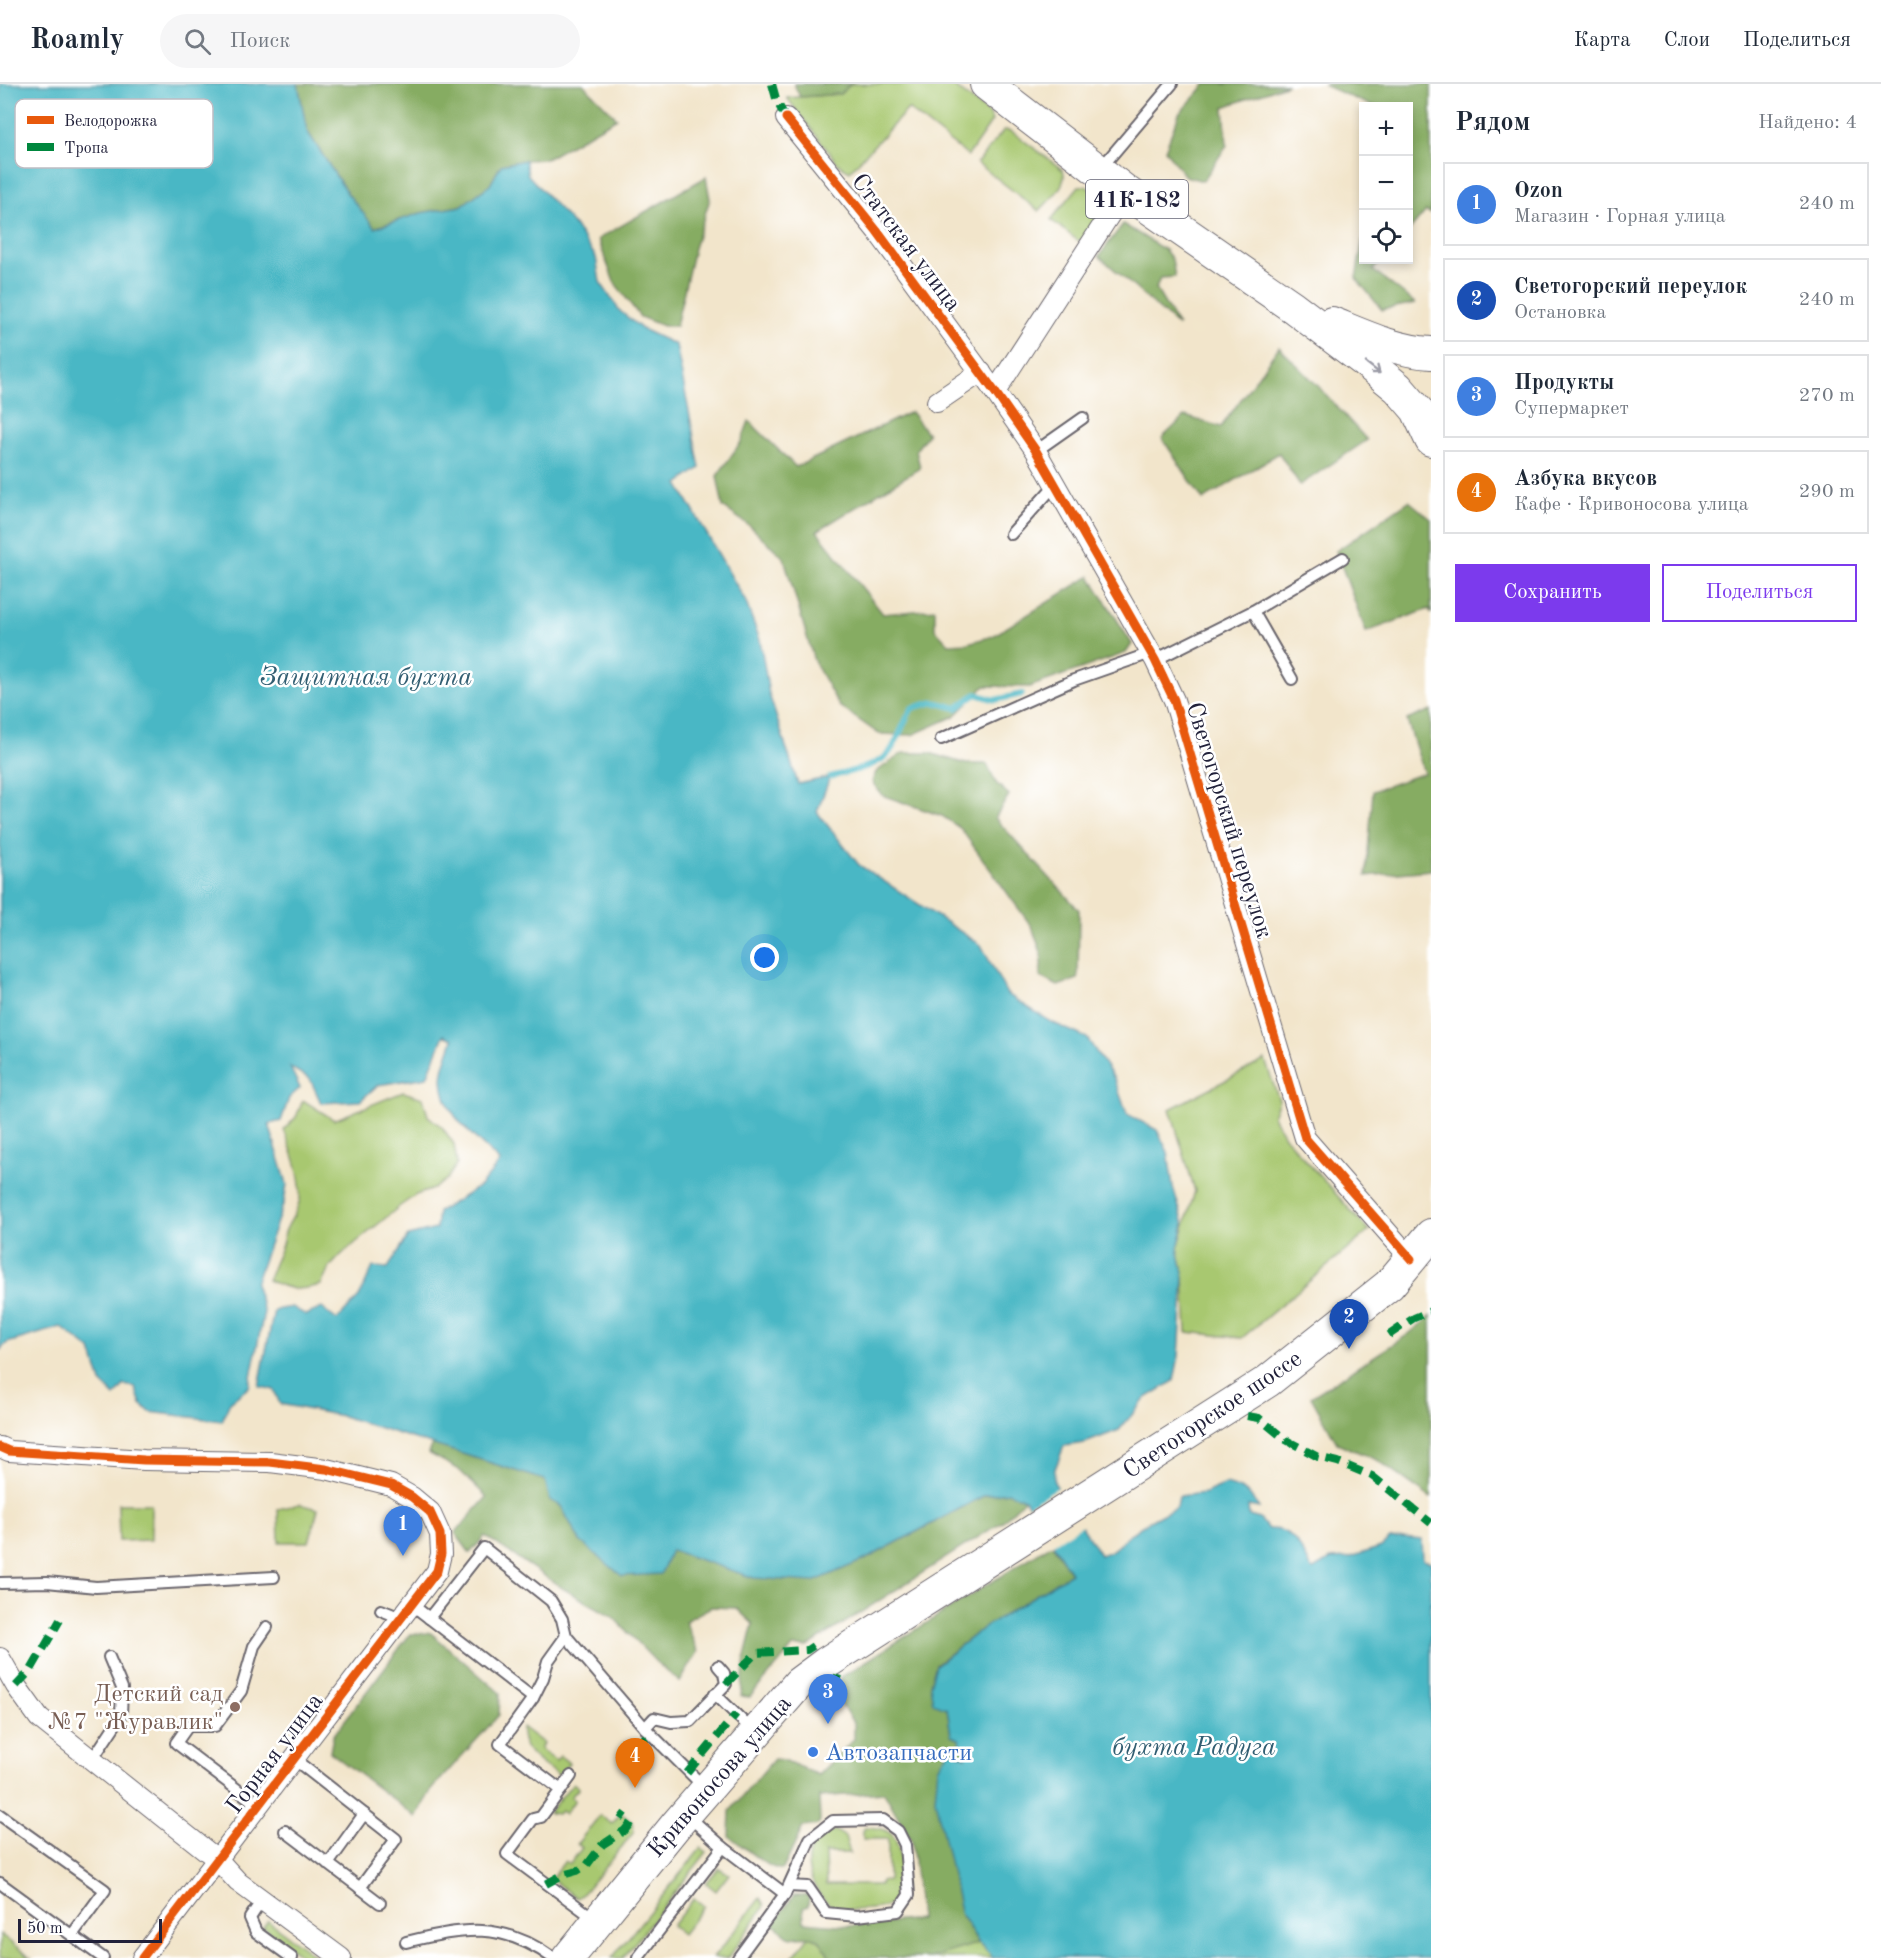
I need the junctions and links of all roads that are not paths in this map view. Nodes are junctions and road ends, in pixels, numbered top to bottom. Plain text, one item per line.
1 (986, 84) edge
2 (1172, 84) edge
3 (786, 118) dead end
4 (1099, 171) junction
5 (1125, 191) junction
6 (1293, 307) junction
7 (1431, 353) edge
8 (981, 372) junction
9 (995, 392) junction
10 (937, 402) dead end
11 (1083, 417) dead end
12 (1431, 440) edge
13 (1036, 451) junction
14 (1055, 485) junction
15 (1011, 534) dead end
16 (1343, 558) dead end
17 (1253, 611) junction
18 (1153, 657) junction
19 (1292, 679) dead end
20 (941, 739) dead end
21 (1424, 1248) edge
22 (3, 1454) edge
23 (1015, 1542) joint
24 (274, 1577) dead end
25 (0, 1583) edge
26 (381, 1610) dead end
27 (406, 1611) junction
28 (429, 1618) junction
29 (267, 1627) dead end
30 (566, 1636) junction
31 (109, 1657) dead end
32 (0, 1658) edge
33 (718, 1666) dead end
34 (715, 1694) junction
35 (533, 1698) junction
36 (645, 1728) junction
37 (756, 1734) junction
38 (294, 1759) junction
39 (92, 1760) junction
40 (571, 1776) dead end
41 (561, 1790) junction
42 (707, 1790) junction
43 (259, 1806) junction
44 (364, 1814) junction
45 (686, 1814) junction
46 (0, 1815) edge
47 (285, 1831) dead end
48 (723, 1847) junction
49 (218, 1860) junction
50 (328, 1864) junction
51 (0, 1883) edge
52 (360, 1888) junction
53 (787, 1890) junction
54 (262, 1900) junction
55 (380, 1904) dead end
56 (596, 1921) junction
57 (72, 1935) junction
58 (406, 1942) dead end
59 (103, 1958) edge
60 (142, 1958) edge
61 (292, 1958) edge
62 (341, 1958) edge
63 (553, 1958) edge
64 (568, 1958) edge
65 (638, 1958) edge
66 (738, 1958) edge

1 - 4 main road, 41К-182
2 - 4 lane
3 - 8 street, Статская улица
4 - 5 main road, 41К-182
5 - 6 main road, 41К-182
5 - 9 street
6 - 7 main road, 41К-182
6 -> 12 main road, 41К-182
8 - 9 street, Статская улица
8 - 10 street
9 - 13 street, Светогорский переулок
11 - 13 lane
13 - 14 street, Светогорский переулок
14 - 15 lane
14 - 18 street, Светогорский переулок
16 - 17 lane
17 - 18 lane
17 - 19 lane
18 - 20 lane
18 - 21 street, Светогорский переулок
21 - 23 main road, Светогорское шоссе
22 - 27 street, Горная улица
23 - 37 main road, Кривоносова улица
24 - 25 lane
26 - 27 lane
27 - 28 lane
27 - 38 street, Горная улица
28 - 30 lane
28 - 35 lane
29 - 43 lane
30 - 35 lane
30 - 36 lane
31 - 39 lane
32 - 39 street
33 - 34 lane
34 - 36 lane
34 - 37 lane
35 - 41 lane
36 - 42 lane
37 - 42 main road, Кривоносова улица
38 - 43 street, Горная улица
38 - 44 lane
39 - 49 street
40 - 41 lane
41 - 56 lane
42 - 45 main road, Кривоносова улица
43 - 49 street, Горная улица
44 - 50 lane
44 - 52 lane
45 - 48 lane
45 - 56 main road, Кривоносова улица
46 - 57 lane
47 - 50 lane
48 - 53 lane
48 - 65 lane
49 - 54 street
49 - 60 street, Горная улица
50 - 52 lane
51 - 57 lane
52 - 55 lane
53 - 53 lane
53 - 66 lane
54 - 61 lane
54 - 62 street
56 - 64 main road, Кривоносова улица
57 - 59 lane
58 - 63 lane

